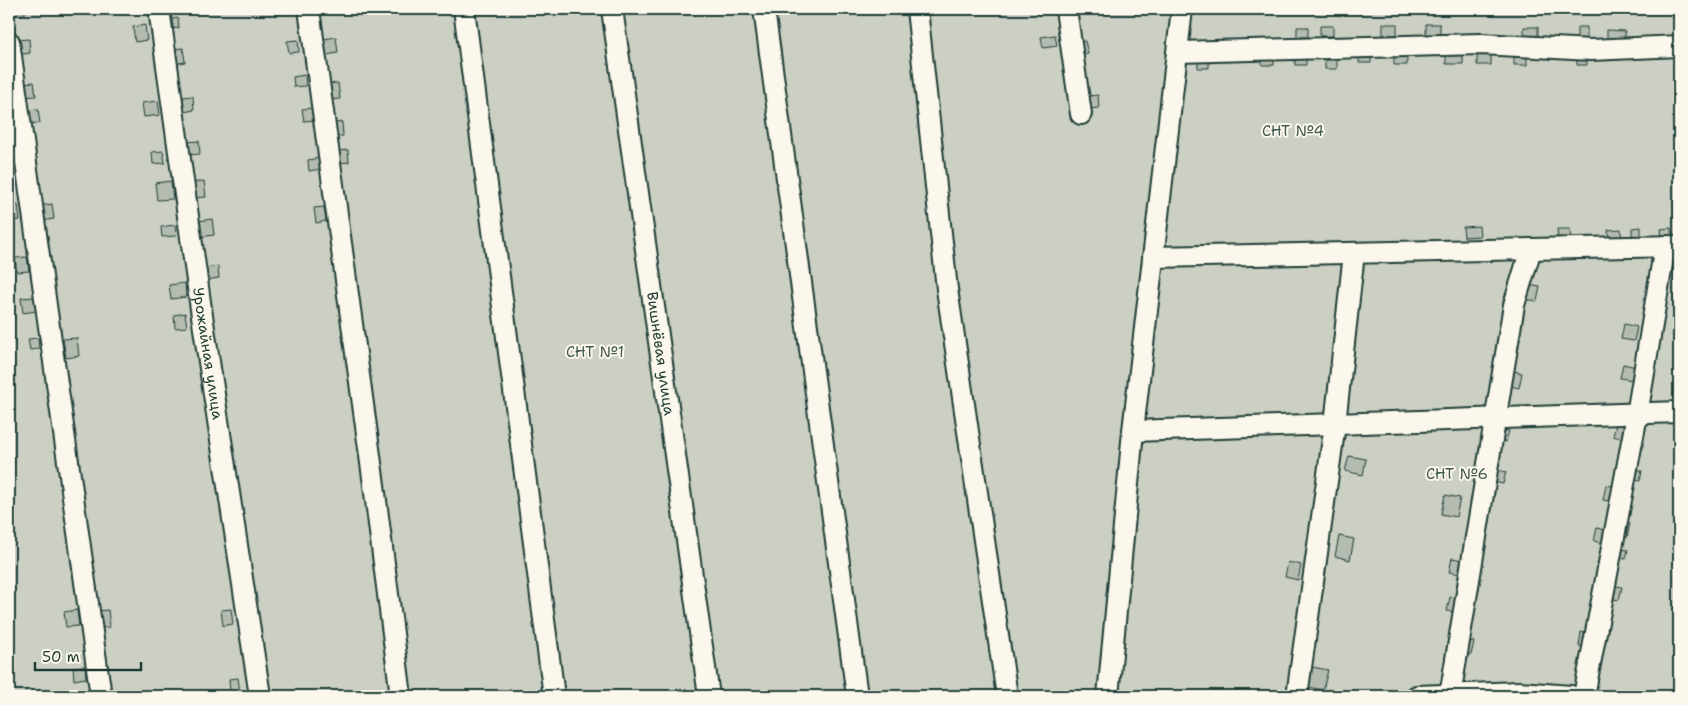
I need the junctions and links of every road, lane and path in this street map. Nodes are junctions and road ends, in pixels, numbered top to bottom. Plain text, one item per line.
1 (159, 9) edge
2 (308, 9) edge
3 (464, 9) edge
4 (612, 9) edge
5 (764, 9) edge
6 (917, 9) edge
7 (1066, 9) edge
8 (1182, 9) edge
9 (9, 42) edge
10 (1679, 46) edge
11 (1178, 52) junction
12 (1081, 114) dead end
13 (1672, 246) edge
14 (1530, 250) junction
15 (1354, 253) junction
16 (1154, 257) junction
17 (1679, 412) edge
18 (1637, 414) junction
19 (1495, 419) junction
20 (1335, 424) junction
21 (1133, 431) junction
22 (1538, 695) edge
23 (101, 696) edge
24 (260, 696) edge
25 (401, 696) edge
26 (554, 696) edge
27 (708, 696) edge
28 (857, 696) edge
29 (1007, 696) edge
30 (1108, 696) edge
31 (1298, 696) edge
32 (1417, 696) edge
33 (1450, 696) edge
34 (1571, 696) edge
35 (1584, 696) edge

1 - 24 street, Урожайная улица
2 - 25 street
3 - 26 street
4 - 27 street, Вишнёвая улица
5 - 28 street
6 - 29 street
7 - 12 street
8 - 11 street
9 - 23 street
10 - 11 street
11 - 16 street
13 - 14 street
13 - 18 street
14 - 15 street
14 - 19 street
15 - 16 street
15 - 20 street
16 - 21 street
17 - 18 street
18 - 19 street
18 - 35 street
19 - 20 street
19 - 33 street
20 - 21 street
20 - 31 street
21 - 30 street
22 - 33 street
22 - 34 street
32 - 33 street

